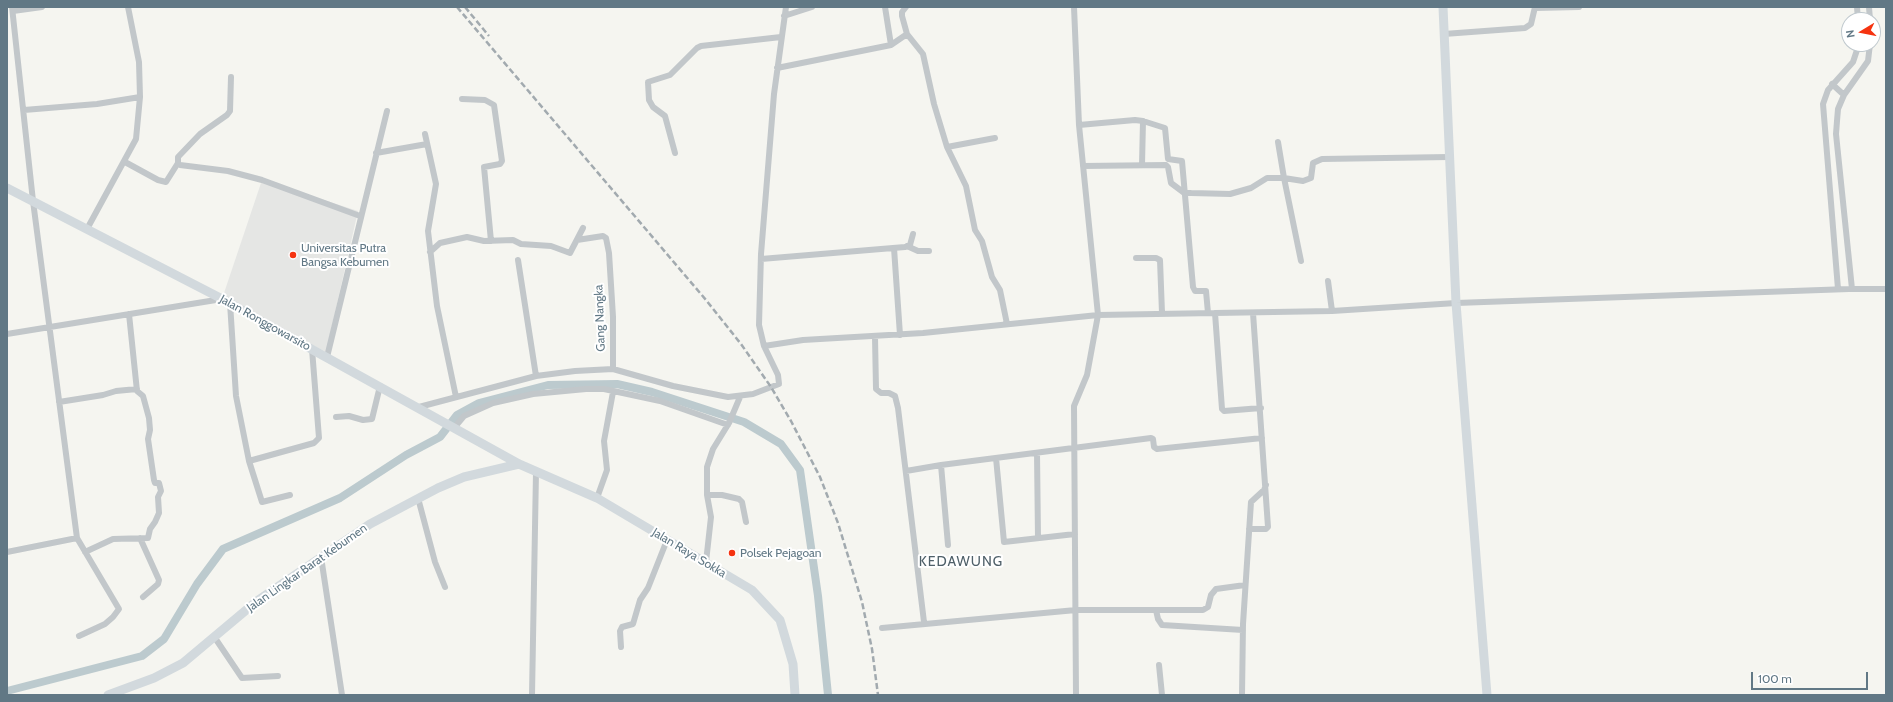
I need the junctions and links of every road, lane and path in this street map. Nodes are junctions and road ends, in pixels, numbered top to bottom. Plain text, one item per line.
1 (42, 7) edge
2 (128, 7) edge
3 (786, 7) edge
4 (812, 7) edge
5 (885, 7) edge
6 (906, 7) edge
7 (1074, 7) edge
8 (1443, 7) edge
9 (1579, 7) edge
10 (1535, 8) edge
11 (12, 9) edge
12 (784, 16) junction
13 (907, 34) junction
14 (1444, 34) junction
15 (782, 37) junction
16 (891, 45) junction
17 (1856, 52) edge
18 (1869, 52) edge
19 (777, 68) junction
20 (231, 77) dead end
21 (1833, 85) junction
22 (1843, 94) junction
23 (140, 97) junction
24 (462, 99) dead end
25 (24, 110) junction
26 (387, 111) dead end
27 (1144, 121) junction
28 (1079, 125) junction
29 (425, 134) dead end
30 (995, 138) dead end
31 (1278, 142) dead end
32 (427, 144) junction
33 (947, 146) junction
34 (376, 153) junction
35 (675, 153) dead end
36 (1449, 157) junction
37 (125, 162) junction
38 (178, 163) junction
39 (1142, 165) junction
40 (1083, 166) junction
41 (1284, 178) junction
42 (7, 188) edge
43 (1186, 193) junction
44 (33, 201) junction
45 (360, 216) junction
46 (583, 228) dead end
47 (87, 229) junction
48 (914, 234) dead end
49 (577, 240) junction
50 (491, 241) junction
51 (907, 246) junction
52 (894, 248) junction
53 (929, 251) dead end
54 (430, 252) junction
55 (1136, 258) dead end
56 (761, 259) junction
57 (518, 260) dead end
58 (1301, 261) dead end
59 (1328, 281) dead end
60 (1840, 289) junction
61 (1851, 289) junction
62 (1886, 289) edge
63 (226, 301) junction
64 (1456, 303) junction
65 (1332, 311) junction
66 (1162, 312) junction
67 (1253, 312) junction
68 (1208, 313) junction
69 (1215, 313) junction
70 (129, 314) junction
71 (1098, 315) junction
72 (1007, 324) junction
73 (49, 327) junction
74 (7, 334) edge
75 (900, 335) junction
76 (876, 336) junction
77 (764, 346) junction
78 (312, 349) junction
79 (327, 357) junction
80 (613, 369) junction
81 (536, 376) junction
82 (380, 386) junction
83 (137, 389) junction
84 (613, 392) junction
85 (456, 397) junction
86 (740, 397) junction
87 (59, 402) junction
88 (418, 407) junction
89 (1261, 408) junction
90 (336, 417) dead end
91 (728, 424) junction
92 (453, 427) junction
93 (1262, 438) junction
94 (1074, 448) junction
95 (502, 453) junction
96 (1037, 453) junction
97 (996, 458) junction
98 (249, 461) junction
99 (519, 464) junction
100 (940, 465) junction
101 (496, 469) junction
102 (906, 471) junction
103 (536, 472) junction
104 (1267, 485) junction
105 (707, 494) junction
106 (290, 495) dead end
107 (418, 498) junction
108 (597, 498) junction
109 (746, 522) dead end
110 (1249, 529) junction
111 (1075, 534) junction
112 (77, 538) junction
113 (140, 538) junction
114 (1038, 538) junction
115 (667, 540) junction
116 (948, 545) dead end
117 (7, 552) edge
118 (85, 552) junction
119 (321, 557) junction
120 (706, 562) junction
121 (1245, 585) junction
122 (445, 587) dead end
123 (143, 597) dead end
124 (1076, 610) junction
125 (1156, 610) junction
126 (924, 622) junction
127 (882, 628) dead end
128 (1243, 630) junction
129 (79, 636) dead end
130 (215, 638) junction
131 (621, 647) dead end
132 (1159, 666) dead end
133 (278, 676) dead end
134 (108, 695) edge
135 (342, 695) edge
136 (532, 695) edge
137 (795, 695) edge
138 (1076, 695) edge
139 (1162, 695) edge
140 (1242, 695) edge
141 (1486, 695) edge

1 - 11 street
2 - 23 street
3 - 12 street
4 - 12 street
5 - 16 street
6 - 13 street
7 - 28 street
8 - 14 main road
9 - 10 street
10 - 14 street
11 - 25 street
12 - 15 street
13 - 16 street
13 - 33 street
14 - 36 main road
15 - 19 street
15 - 35 street
16 - 19 street
17 - 21 street
18 - 22 street
19 - 56 street
20 - 38 street
21 - 22 street
21 - 60 street
22 - 61 street
23 - 25 street
23 - 37 street
24 - 50 street
25 - 44 street
26 - 34 street
27 - 28 street
27 - 39 street
27 - 43 street
28 - 40 street
29 - 32 street
30 - 33 street
31 - 41 street
32 - 34 street
32 - 54 street
33 - 72 street
34 - 45 street
36 - 41 street
36 - 64 main road
37 - 38 street
37 - 47 street
38 - 45 street
39 - 40 street
39 - 43 street
40 - 71 street
41 - 43 street
41 - 58 street
42 - 44 main road, Jalan Ronggowarsito
43 - 68 street
44 - 47 main road, Jalan Ronggowarsito
44 - 73 street
45 - 79 street
46 - 49 street
47 - 63 main road, Jalan Ronggowarsito
48 - 51 street
49 - 50 street
49 - 80 street, Gang Nangka
50 - 54 street
51 - 52 street
51 - 53 street
52 - 56 street
52 - 75 street
54 - 85 street
55 - 66 street
56 - 77 street
57 - 81 street
59 - 65 street
60 - 61 street
60 - 64 street
61 - 62 street
63 - 70 street
63 - 78 main road, Jalan Ronggowarsito
63 - 98 street
64 - 65 street
64 - 141 main road
65 - 67 street
66 - 68 street
66 - 71 street
67 - 69 street
67 - 89 street
68 - 69 street
69 - 89 street
70 - 73 street
70 - 83 street
71 - 72 street
71 - 94 street
72 - 75 street
73 - 74 street
73 - 87 street
75 - 76 street
76 - 77 street
76 - 102 street
77 - 86 street
78 - 79 main road, Jalan Ronggowarsito
78 - 98 street
79 - 82 main road, Jalan Ronggowarsito
80 - 81 street
80 - 86 street
81 - 85 street
82 - 88 main road, Jalan Ronggowarsito
82 - 90 street
83 - 87 street
83 - 113 street
84 - 91 street
84 - 92 street
84 - 108 street
85 - 88 street
86 - 91 street
87 - 112 street
88 - 92 main road, Jalan Ronggowarsito
89 - 93 street
91 - 105 street
92 - 95 main road, Jalan Ronggowarsito
93 - 94 street
93 - 104 street
94 - 96 street
94 - 111 street
95 - 99 main road, Jalan Ronggowarsito
95 - 101 main road
96 - 97 street
96 - 114 street
97 - 100 street
97 - 114 street
98 - 106 street
99 - 101 main road, Jalan Lingkar Barat Kebumen
99 - 103 main road, Jalan Raya Sokka
100 - 102 street
100 - 116 street
101 - 107 main road, Jalan Lingkar Barat Kebumen
102 - 126 street
103 - 108 main road, Jalan Raya Sokka
103 - 136 street
104 - 110 street
104 - 110 street
105 - 109 street
105 - 120 street
107 - 119 main road, Jalan Lingkar Barat Kebumen
107 - 122 street
108 - 115 main road, Jalan Raya Sokka
110 - 121 street
111 - 114 street
111 - 124 street
112 - 117 street
112 - 118 street
113 - 118 street
113 - 123 street
115 - 120 main road, Jalan Raya Sokka
115 - 131 street
118 - 129 street
119 - 130 main road, Jalan Lingkar Barat Kebumen
119 - 135 street
120 - 137 main road, Jalan Raya Sokka
121 - 125 street
121 - 128 street
124 - 125 street
124 - 126 street
124 - 138 street
125 - 128 street
126 - 127 street
128 - 140 street
130 - 133 street
130 - 134 main road, Jalan Lingkar Barat Kebumen
132 - 139 street

